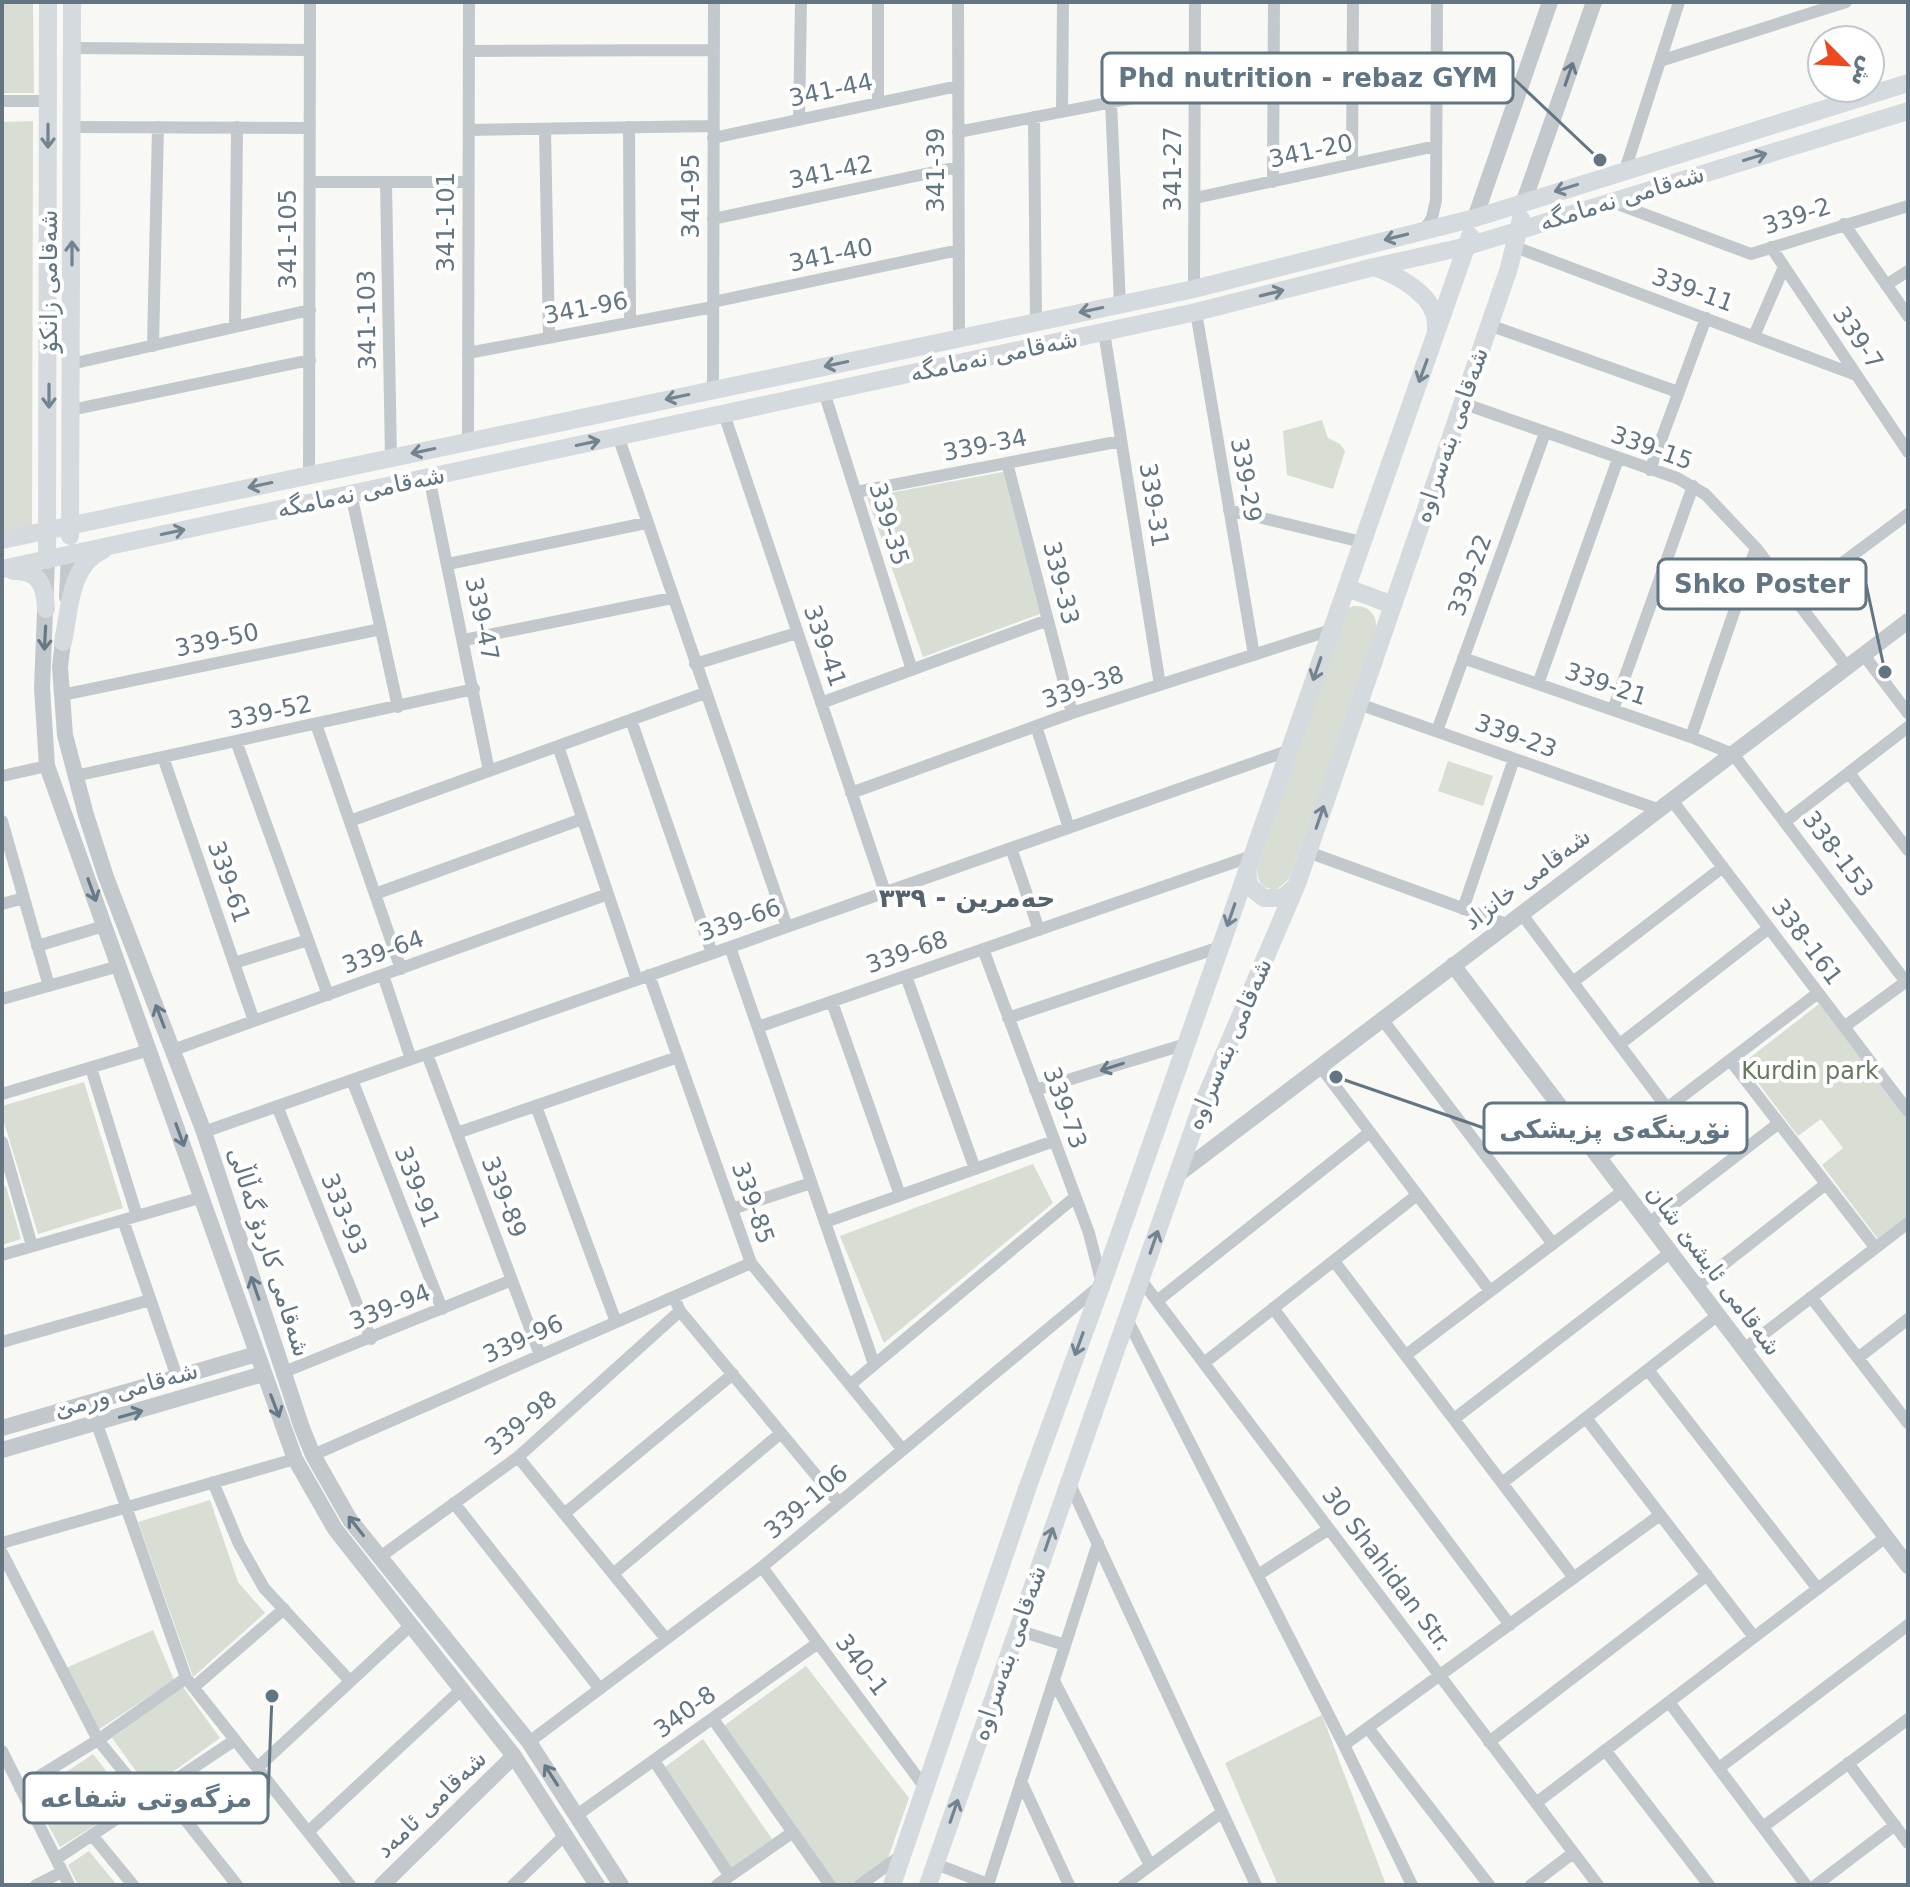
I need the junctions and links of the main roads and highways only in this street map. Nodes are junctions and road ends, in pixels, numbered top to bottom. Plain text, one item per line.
1 (48, 2) edge
2 (72, 2) edge
3 (1908, 83) edge
4 (1908, 111) edge
5 (1524, 201) junction
6 (1475, 218) junction
7 (1518, 238) junction
8 (1468, 246) junction
9 (1374, 267) junction
10 (1436, 334) junction
11 (781, 375) junction
12 (785, 400) junction
13 (541, 426) junction
14 (49, 452) junction
15 (546, 452) junction
16 (70, 478) junction
17 (188, 501) junction
18 (70, 526) junction
19 (48, 531) junction
20 (2, 540) edge
21 (127, 542) junction
22 (69, 555) junction
23 (47, 560) junction
24 (2, 570) edge
25 (1347, 588) junction
26 (1393, 605) junction
27 (46, 609) road end
28 (63, 642) road end
29 (1250, 862) junction
30 (1297, 883) junction
31 (892, 1885) edge
32 (928, 1885) edge

1 -> 14 main road, شەقامی زانکۆ
16 -> 2 main road, شەقامی زانکۆ
3 -> 5 main road, شەقامی نەمامگە
7 -> 4 main road, شەقامی نەمامگە
5 - 6 main road, شەقامی نەمامگە
5 - 7 main road, شەقامی بنەسراوە
6 - 8 main road, شەقامی بنەسراوە
6 -> 11 main road, شەقامی نەمامگە
7 - 8 main road, شەقامی نەمامگە
7 - 26 main road, شەقامی بنەسراوە
8 - 9 main road, شەقامی نەمامگە
8 - 10 main road, شەقامی بنەسراوە
9 - 10 main road
12 -> 9 main road, شەقامی نەمامگە
10 -> 25 main road, شەقامی بنەسراوە
11 - 12 main road
11 -> 13 main road, شەقامی نەمامگە
15 -> 12 main road, شەقامی نەمامگە
13 - 15 main road
13 -> 17 main road, شەقامی نەمامگە
14 - 19 main road, شەقامی زانکۆ
14 - 20 main road
21 -> 15 main road, شەقامی نەمامگە
16 - 17 main road
16 - 18 main road, شەقامی زانکۆ
17 - 18 main road, شەقامی نەمامگە
18 - 19 main road, شەقامی نەمامگە
18 - 22 main road, شەقامی زانکۆ
19 - 20 main road, شەقامی نەمامگە
19 - 23 main road, شەقامی زانکۆ
21 - 22 main road, شەقامی نەمامگە
21 - 28 main road
22 - 23 main road, شەقامی نەمامگە
23 - 24 main road, شەقامی نەمامگە
24 - 27 main road
25 - 26 main road
25 -> 29 main road, شەقامی بنەسراوە
30 -> 26 main road, شەقامی بنەسراوە
29 - 30 main road
29 -> 31 main road, شەقامی بنەسراوە
32 -> 30 main road, شەقامی بنەسراوە

